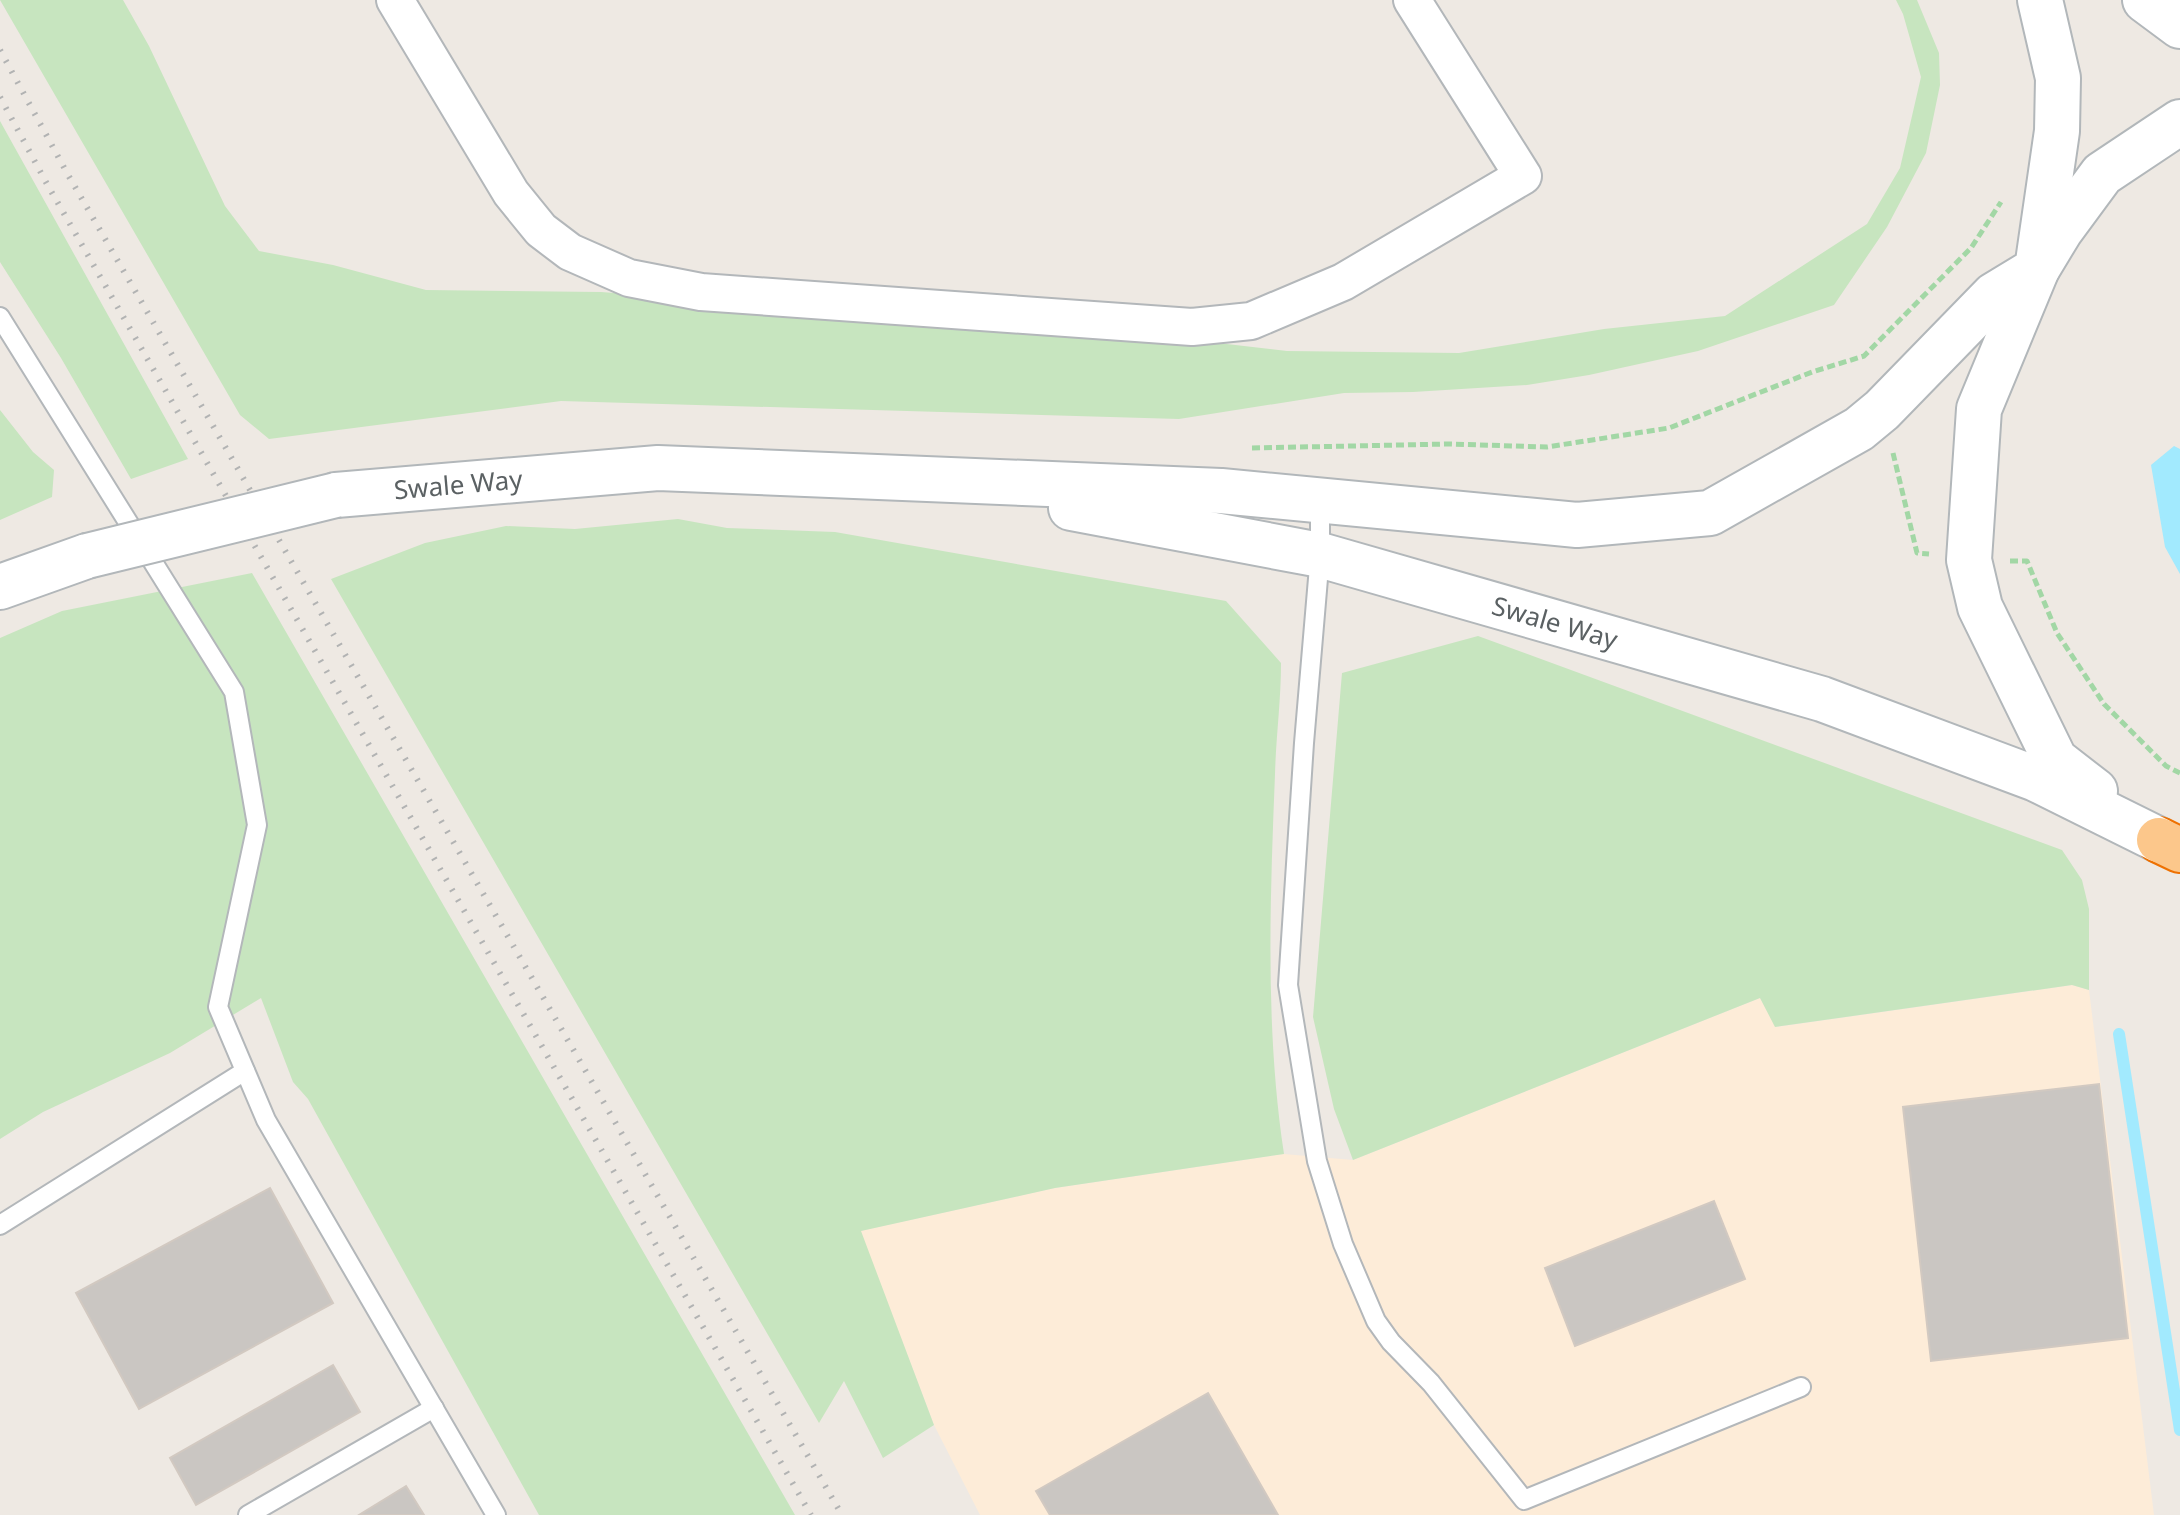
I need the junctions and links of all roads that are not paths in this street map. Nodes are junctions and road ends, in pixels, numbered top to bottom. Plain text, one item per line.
1 (395, 0) edge
2 (1412, 0) edge
3 (2040, 0) edge
4 (2145, 0) edge
5 (2180, 26) edge
6 (2180, 122) edge
7 (2037, 269) junction
8 (0, 317) edge
9 (928, 481) junction
10 (1320, 500) junction
11 (1320, 555) junction
12 (0, 587) edge
13 (2173, 845) edge
14 (245, 1071) junction
15 (0, 1225) edge
16 (1801, 1387) dead end
17 (434, 1408) junction
18 (248, 1515) edge
19 (496, 1515) edge

1 - 2 street
3 - 7 main road
4 - 5 main road
6 - 7 main road
7 - 10 main road, Swale Way
7 - 13 main road
8 - 14 lane
9 - 10 main road, Swale Way
9 - 11 main road, Swale Way
9 - 12 main road, Swale Way, bridge
10 - 11 lane
11 - 13 main road, Swale Way
11 - 16 lane
14 - 15 lane
14 - 17 lane
17 - 18 lane
17 - 19 lane

